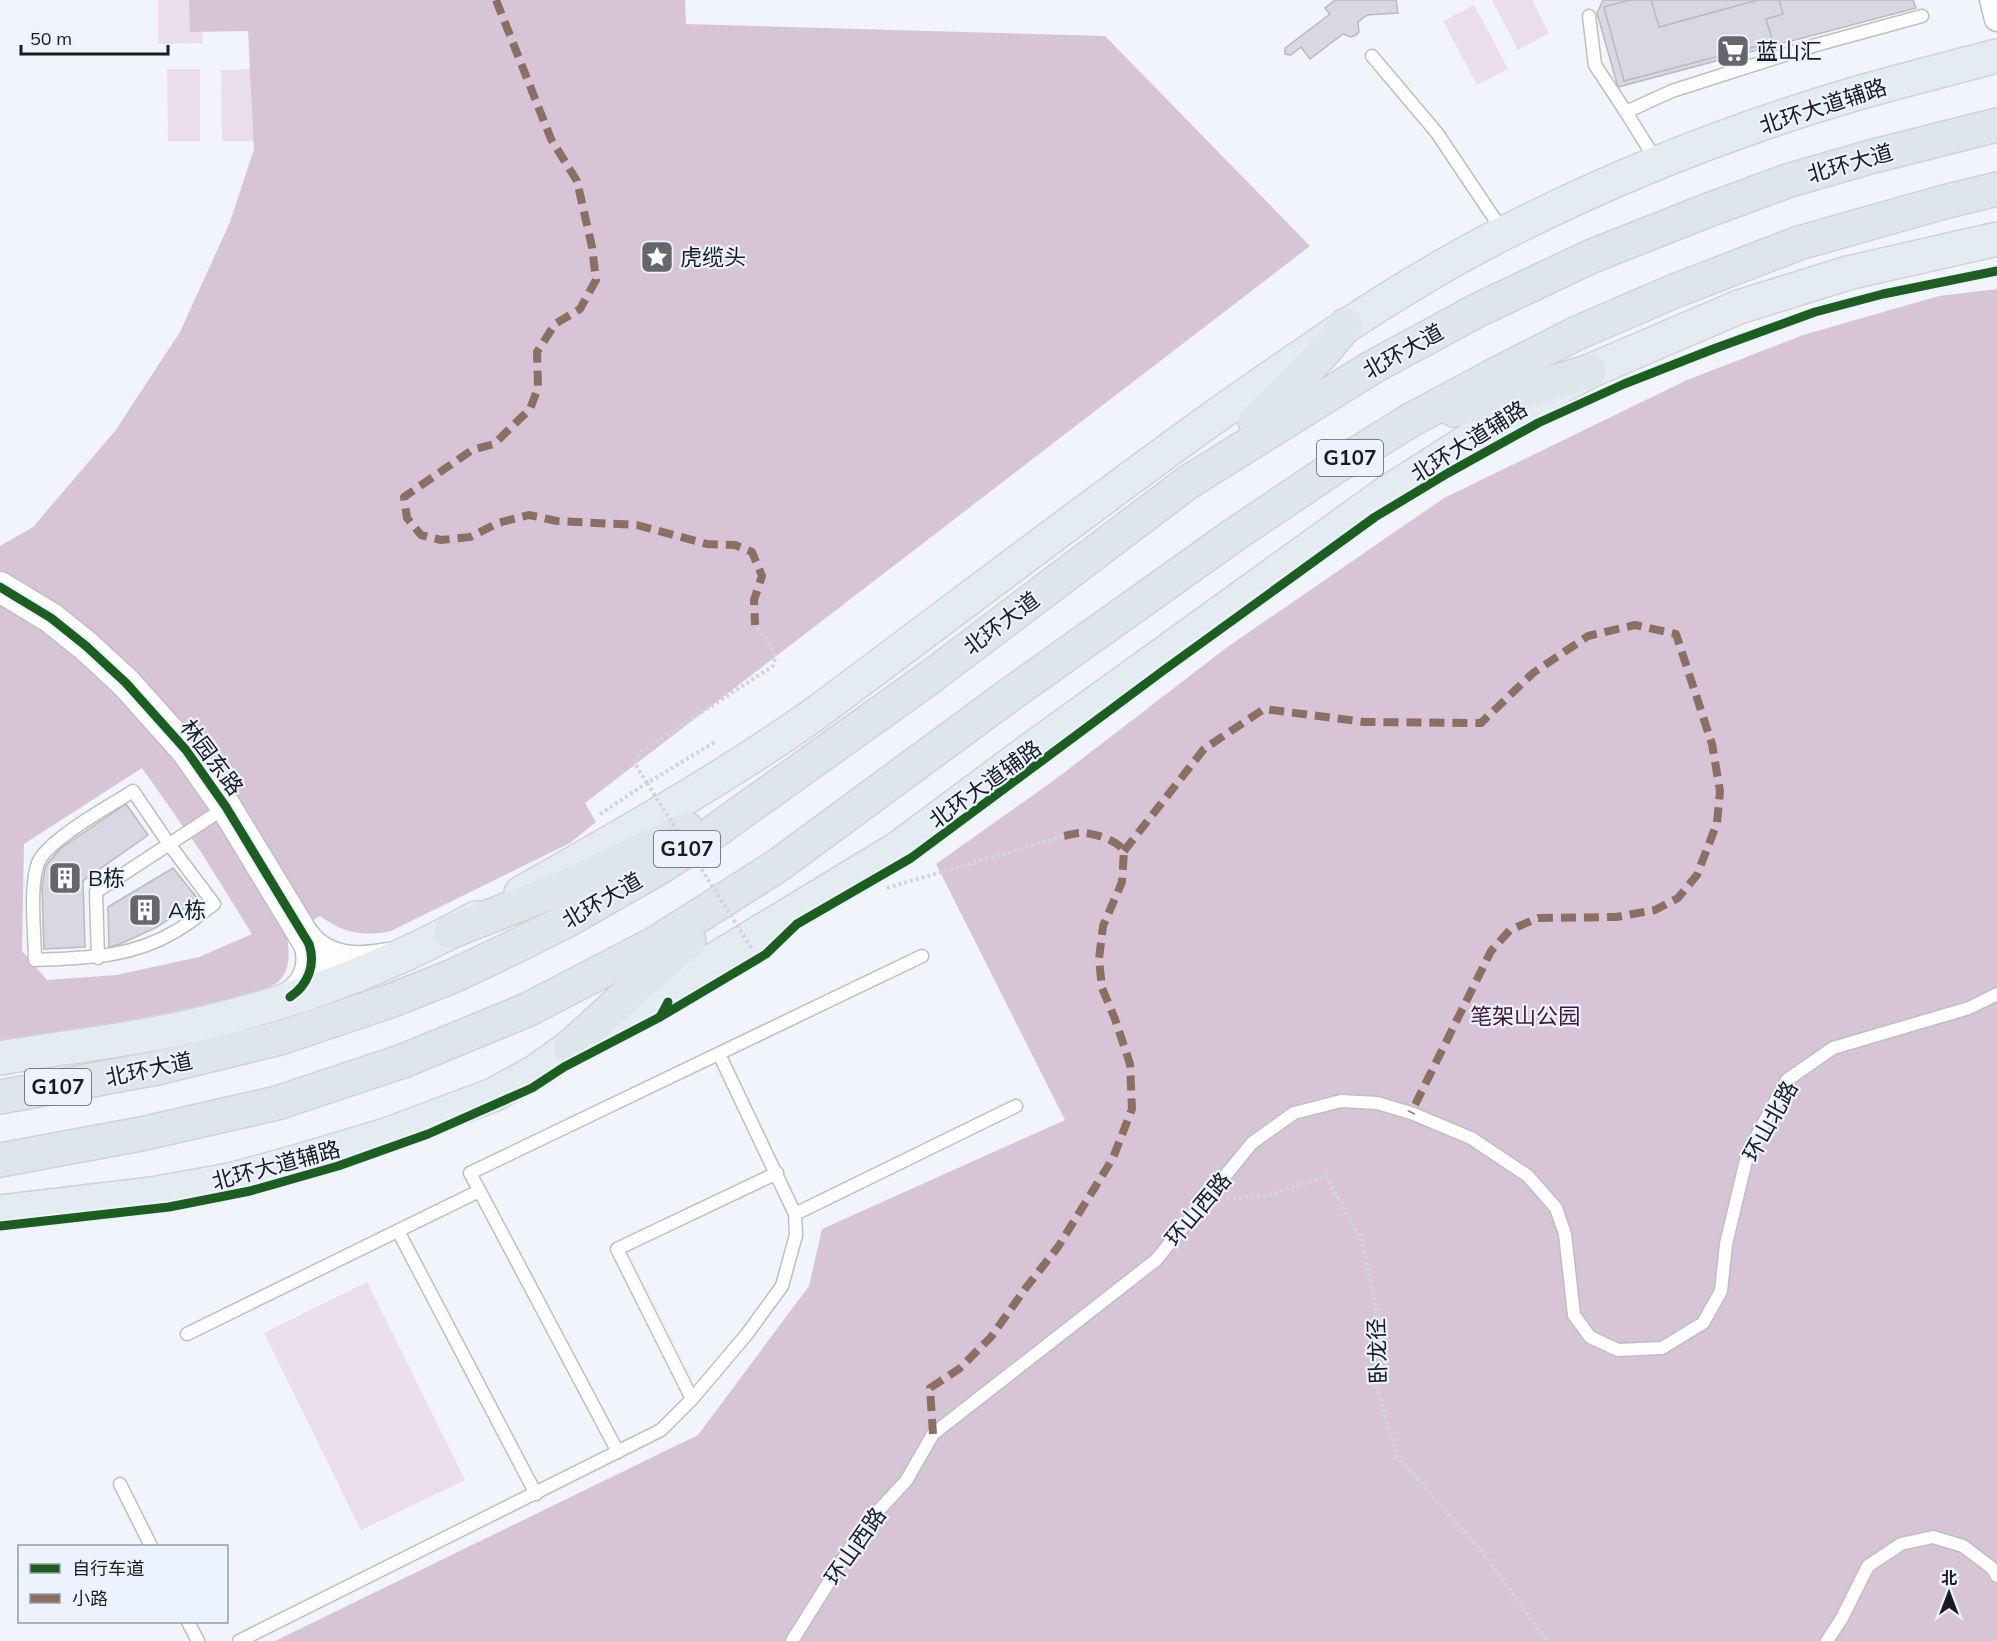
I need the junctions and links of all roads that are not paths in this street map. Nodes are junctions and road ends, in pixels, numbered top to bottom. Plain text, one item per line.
1 (1992, 0) edge
2 (1589, 16) dead end
3 (1922, 16) dead end
4 (1997, 20) edge
5 (1372, 56) dead end
6 (1997, 56) edge
7 (1626, 112) junction
8 (1997, 125) edge
9 (1658, 163) junction
10 (1997, 189) edge
11 (1504, 233) junction
12 (1997, 239) edge
13 (1346, 325) junction
14 (1590, 371) junction
15 (1411, 420) junction
16 (1186, 483) junction
17 (0, 587) edge
18 (801, 771) junction
19 (226, 807) junction
20 (169, 844) junction
21 (777, 866) junction
22 (450, 932) junction
23 (306, 938) junction
24 (922, 956) dead end
25 (396, 957) junction
26 (98, 958) junction
27 (1997, 994) edge
28 (291, 997) junction
29 (239, 1014) junction
30 (570, 1047) junction
31 (719, 1054) junction
32 (0, 1058) edge
33 (116, 1076) junction
34 (0, 1097) edge
35 (1017, 1106) dead end
36 (0, 1161) edge
37 (777, 1173) junction
38 (479, 1191) junction
39 (0, 1212) edge
40 (795, 1214) junction
41 (398, 1231) junction
42 (187, 1334) dead end
43 (1618, 1350) joint
44 (692, 1399) junction
45 (618, 1452) junction
46 (120, 1484) dead end
47 (536, 1494) junction
48 (150, 1545) edge
49 (1997, 1576) edge
50 (189, 1623) edge
51 (198, 1641) edge
52 (239, 1641) edge
53 (792, 1641) edge
54 (1827, 1641) edge

1 - 4 street
2 - 7 lane
3 - 7 lane
5 - 11 lane
6 - 9 main road, 北环大道辅路
7 - 9 lane
8 - 16 highway, 北环大道 / G107
9 - 11 main road, 北环大道辅路
10 - 15 highway, G107
11 - 13 main road, 北环大道辅路
12 - 14 main road, 北环大道辅路
13 - 16 highway
13 - 22 main road, 北环大道辅路
14 - 15 highway
14 - 30 main road, 北环大道辅路
15 - 21 highway, G107
16 - 18 highway, 北环大道 / G107
17 - 19 street, 林园东路
18 - 22 highway
18 - 33 highway, 北环大道 / G107
19 - 20 lane
19 - 23 street, 林园东路
20 - 26 lane
20 - 26 lane
20 - 26 lane
21 - 30 highway
21 - 36 highway, G107
22 - 25 main road, 北环大道辅路
23 - 25 street, 林园东路
23 - 28 street, 林园东路
24 - 31 lane
25 - 28 main road, 北环大道辅路
27 - 43 lane, 环山北路
28 - 29 main road, 北环大道辅路
29 - 32 main road, 北环大道辅路
29 - 33 main road, 北环大道辅路
30 - 39 main road, 北环大道辅路
31 - 37 lane
31 - 38 lane
33 - 34 highway, 北环大道 / G107
35 - 40 lane
37 - 40 lane
37 - 44 lane
38 - 41 lane
38 - 45 lane
40 - 44 lane
41 - 42 lane
41 - 47 lane
43 - 53 lane, 环山西路
44 - 45 lane
45 - 47 lane
46 - 48 lane
47 - 52 lane
49 - 54 lane
50 - 51 lane

